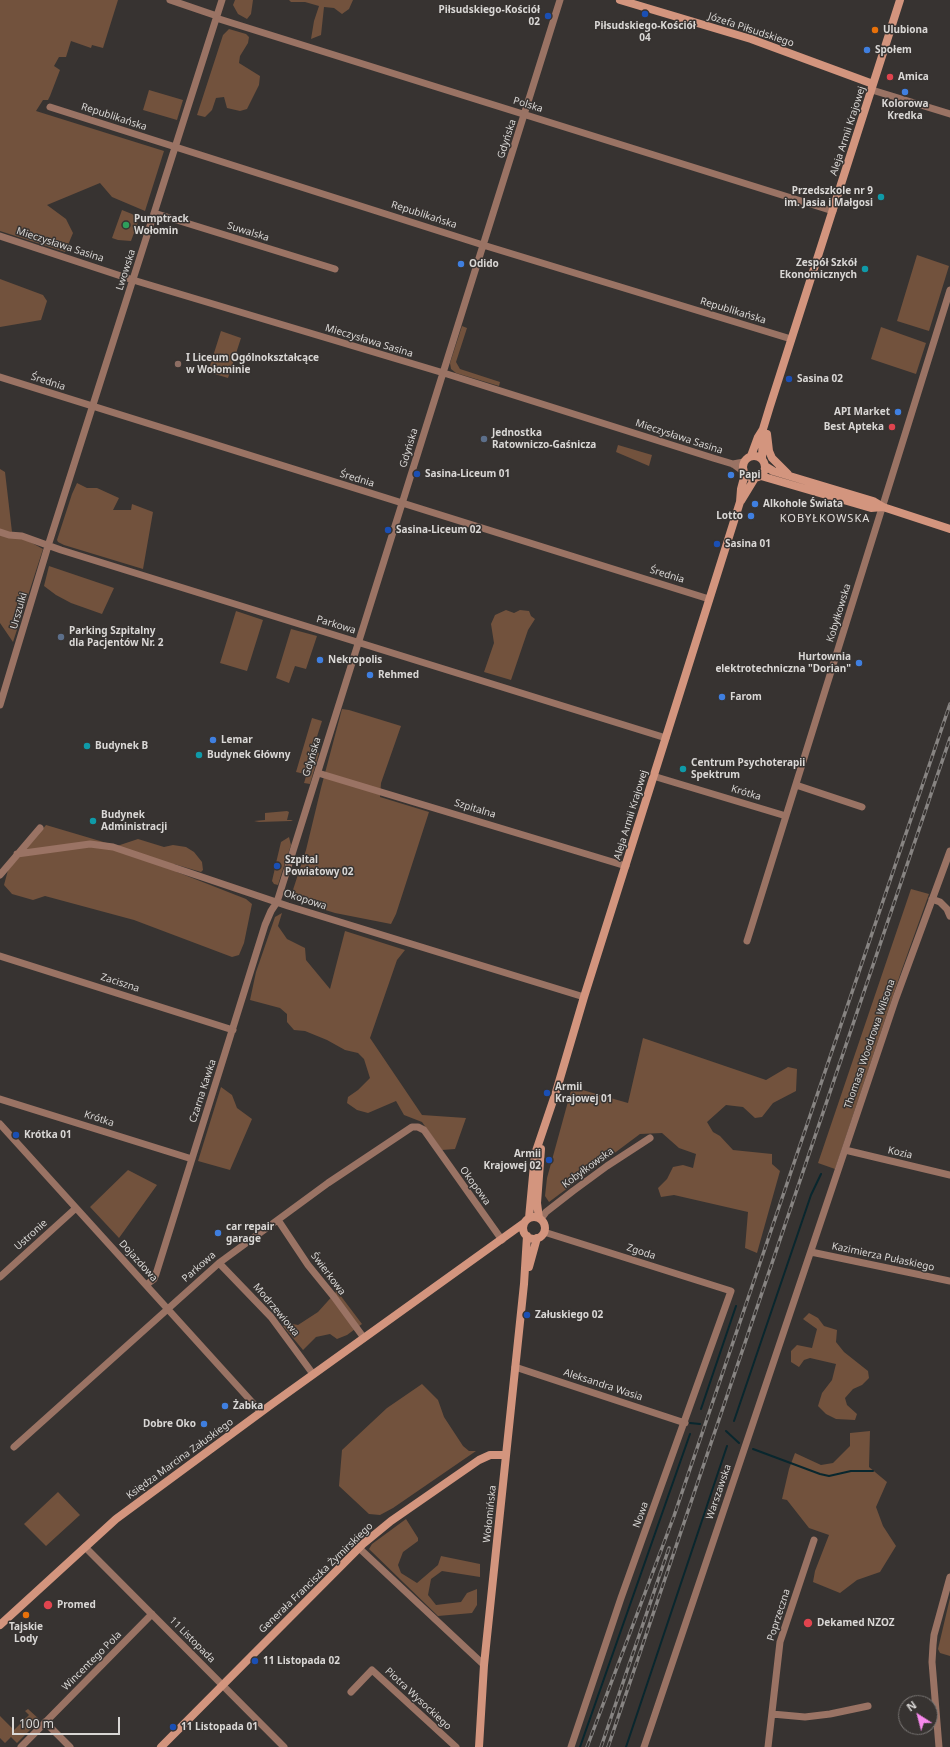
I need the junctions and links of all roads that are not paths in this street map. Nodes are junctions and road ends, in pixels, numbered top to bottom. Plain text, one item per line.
1 (170, 0) edge
2 (222, 0) edge
3 (560, 0) edge
4 (620, 0) edge
5 (900, 0) edge
6 (217, 17) junction
7 (872, 87) junction
8 (50, 107) dead end
9 (525, 114) junction
10 (950, 114) edge
11 (175, 148) junction
12 (833, 211) junction
13 (154, 213) junction
14 (0, 236) edge
15 (484, 245) junction
16 (335, 270) dead end
17 (133, 280) junction
18 (950, 290) edge
19 (791, 339) junction
20 (443, 373) junction
21 (0, 377) edge
22 (93, 406) junction
23 (764, 425) junction
24 (751, 456) junction
25 (744, 462) junction
26 (764, 462) junction
27 (733, 464) junction
28 (745, 473) junction
29 (791, 476) junction
30 (758, 477) junction
31 (740, 502) junction
32 (402, 504) junction
33 (883, 507) junction
34 (950, 529) edge
35 (0, 532) edge
36 (48, 546) junction
37 (709, 599) junction
38 (358, 642) junction
39 (0, 704) edge
40 (666, 738) junction
41 (318, 773) junction
42 (653, 776) junction
43 (796, 786) junction
44 (862, 807) dead end
45 (786, 816) junction
46 (40, 828) dead end
47 (950, 851) edge
48 (17, 854) junction
49 (626, 866) junction
50 (0, 875) edge
51 (932, 899) junction
52 (277, 902) junction
53 (950, 916) edge
54 (747, 942) dead end
55 (0, 956) edge
56 (584, 997) junction
57 (233, 1030) junction
58 (0, 1099) edge
59 (0, 1124) edge
60 (416, 1126) joint
61 (542, 1134) junction
62 (650, 1138) dead end
63 (845, 1150) junction
64 (192, 1159) junction
65 (950, 1175) edge
66 (76, 1208) junction
67 (540, 1219) junction
68 (278, 1220) junction
69 (527, 1221) junction
70 (544, 1232) junction
71 (526, 1234) junction
72 (537, 1238) junction
73 (502, 1240) junction
74 (812, 1248) junction
75 (219, 1262) junction
76 (0, 1277) edge
77 (950, 1281) edge
78 (524, 1284) junction
79 (146, 1285) junction
80 (731, 1291) joint
81 (168, 1309) junction
82 (364, 1338) junction
83 (516, 1367) junction
84 (313, 1374) junction
85 (261, 1412) junction
86 (685, 1423) junction
87 (14, 1447) dead end
88 (506, 1455) junction
89 (814, 1540) dead end
90 (85, 1547) junction
91 (359, 1548) junction
92 (950, 1577) edge
93 (152, 1614) junction
94 (0, 1625) edge
95 (484, 1665) junction
96 (223, 1685) junction
97 (351, 1692) dead end
98 (868, 1706) dead end
99 (772, 1714) junction
100 (45, 1722) junction
101 (451, 1745) edge
102 (21, 1747) edge
103 (70, 1747) edge
104 (161, 1747) edge
105 (284, 1747) edge
106 (479, 1747) edge
107 (571, 1747) edge
108 (644, 1747) edge
109 (768, 1747) edge
110 (939, 1747) edge

1 - 6 street, Polska
2 - 6 street, Lwowska
3 - 9 street, Gdyńska
4 - 7 street, Józefa Piłsudskiego
5 - 7 street, Aleja Armii Krajowej
6 - 9 street, Polska
6 - 11 street, Lwowska
7 - 10 street, Józefa Piłsudskiego
7 - 12 street, Aleja Armii Krajowej
8 - 11 street, Republikańska
9 - 12 street, Polska
9 - 15 street, Gdyńska
11 - 13 street, Lwowska
11 - 15 street, Republikańska
12 - 19 street, Aleja Armii Krajowej
13 - 16 street, Suwalska
13 - 17 street, Lwowska
14 - 17 street, Mieczysława Sasina
15 - 19 street, Republikańska
15 - 20 street, Gdyńska
17 - 20 street, Mieczysława Sasina
17 - 22 street, Lwowska
18 - 33 street, Kobyłkowska
19 - 23 street, Aleja Armii Krajowej
20 - 27 street, Mieczysława Sasina
20 - 32 street, Gdyńska
21 - 22 street, Średnia
22 - 32 street, Średnia
22 - 36 street, Lwowska
23 - 24 street, Aleja Armii Krajowej
23 - 26 street, Aleja Armii Krajowej
23 - 29 street
24 - 25 street
24 - 26 street
25 - 27 street, Mieczysława Sasina
25 - 28 street
26 - 29 street
26 - 30 street
27 - 28 street, Mieczysława Sasina
28 - 30 street
28 - 31 street, Aleja Armii Krajowej
29 - 33 street
30 - 31 street, Aleja Armii Krajowej
30 - 33 street
31 - 37 street, Aleja Armii Krajowej
32 - 37 street, Średnia
32 - 38 street, Gdyńska
33 - 34 street
33 - 43 street, Kobyłkowska
35 - 36 street, Parkowa
36 - 38 street, Parkowa
36 - 39 street, Urszulki
37 - 40 street, Aleja Armii Krajowej
38 - 40 street, Parkowa
38 - 41 street, Gdyńska
40 - 42 street, Aleja Armii Krajowej
41 - 49 street, Szpitalna
41 - 52 street, Gdyńska
42 - 45 street, Krótka
42 - 49 street, Aleja Armii Krajowej
43 - 44 street
43 - 45 street, Kobyłkowska
45 - 54 street, Kobyłkowska
46 - 48 street
47 - 51 street, Thomasa Woodrowa Wilsona
48 - 50 street
48 - 52 street, Okopowa
49 - 56 street, Aleja Armii Krajowej
51 - 53 street
51 - 63 street, Thomasa Woodrowa Wilsona
52 - 56 street, Okopowa
52 - 57 street, Czarna Kawka
55 - 57 street, Zaciszna
56 - 61 street, Aleja Armii Krajowej
57 - 64 street, Czarna Kawka
58 - 64 street, Krótka
59 - 66 street, Dojazdowa
60 - 68 street, Parkowa
60 - 73 street, Okopowa
61 - 67 street, Aleja Armii Krajowej
61 - 69 street, Aleja Armii Krajowej
62 - 67 street, Kobyłkowska
63 - 65 street, Kozia
63 - 74 street, Thomasa Woodrowa Wilsona
64 - 79 street, Czarna Kawka
66 - 76 street, Ustronie
66 - 79 street, Dojazdowa
67 - 69 street
67 - 70 street
68 - 75 street, Parkowa
68 - 82 street, Świerkowa
69 - 71 street
69 - 73 street, Księdza Marcina Załuskiego
70 - 72 street
70 - 80 street, Zgoda
71 - 72 street
71 - 73 street, Księdza Marcina Załuskiego
71 - 78 street, Wołomińska
72 - 78 street, Wołomińska
73 - 82 street, Księdza Marcina Załuskiego
74 - 77 street, Kazimierza Pułaskiego
74 - 108 street, Warszawska
75 - 81 street, Parkowa
75 - 84 street, Modrzewiowa
78 - 83 street, Wołomińska
79 - 81 street, Dojazdowa
80 - 86 street, Nowa
81 - 85 street, Dojazdowa
81 - 87 street, Parkowa
82 - 84 street, Księdza Marcina Załuskiego
83 - 86 street, Aleksandra Wasia
83 - 88 street, Wołomińska
84 - 85 street, Księdza Marcina Załuskiego
85 - 90 street, Księdza Marcina Załuskiego
86 - 107 street, Nowa
88 - 91 street, Generała Franciszka Żymirskiego
88 - 95 street, Wołomińska
89 - 99 street, Poprzeczna
90 - 93 street, 11 Listopada
90 - 94 street, Księdza Marcina Załuskiego
91 - 95 street
91 - 96 street, Generała Franciszka Żymirskiego
92 - 110 street
93 - 96 street, 11 Listopada
93 - 100 street, Wincentego Pola
95 - 106 street, Wołomińska
96 - 104 street, Generała Franciszka Żymirskiego
96 - 105 street, 11 Listopada
97 - 101 street, Piotra Wysockiego
98 - 99 street
99 - 109 street, Poprzeczna
100 - 102 street, Wincentego Pola
100 - 103 street

